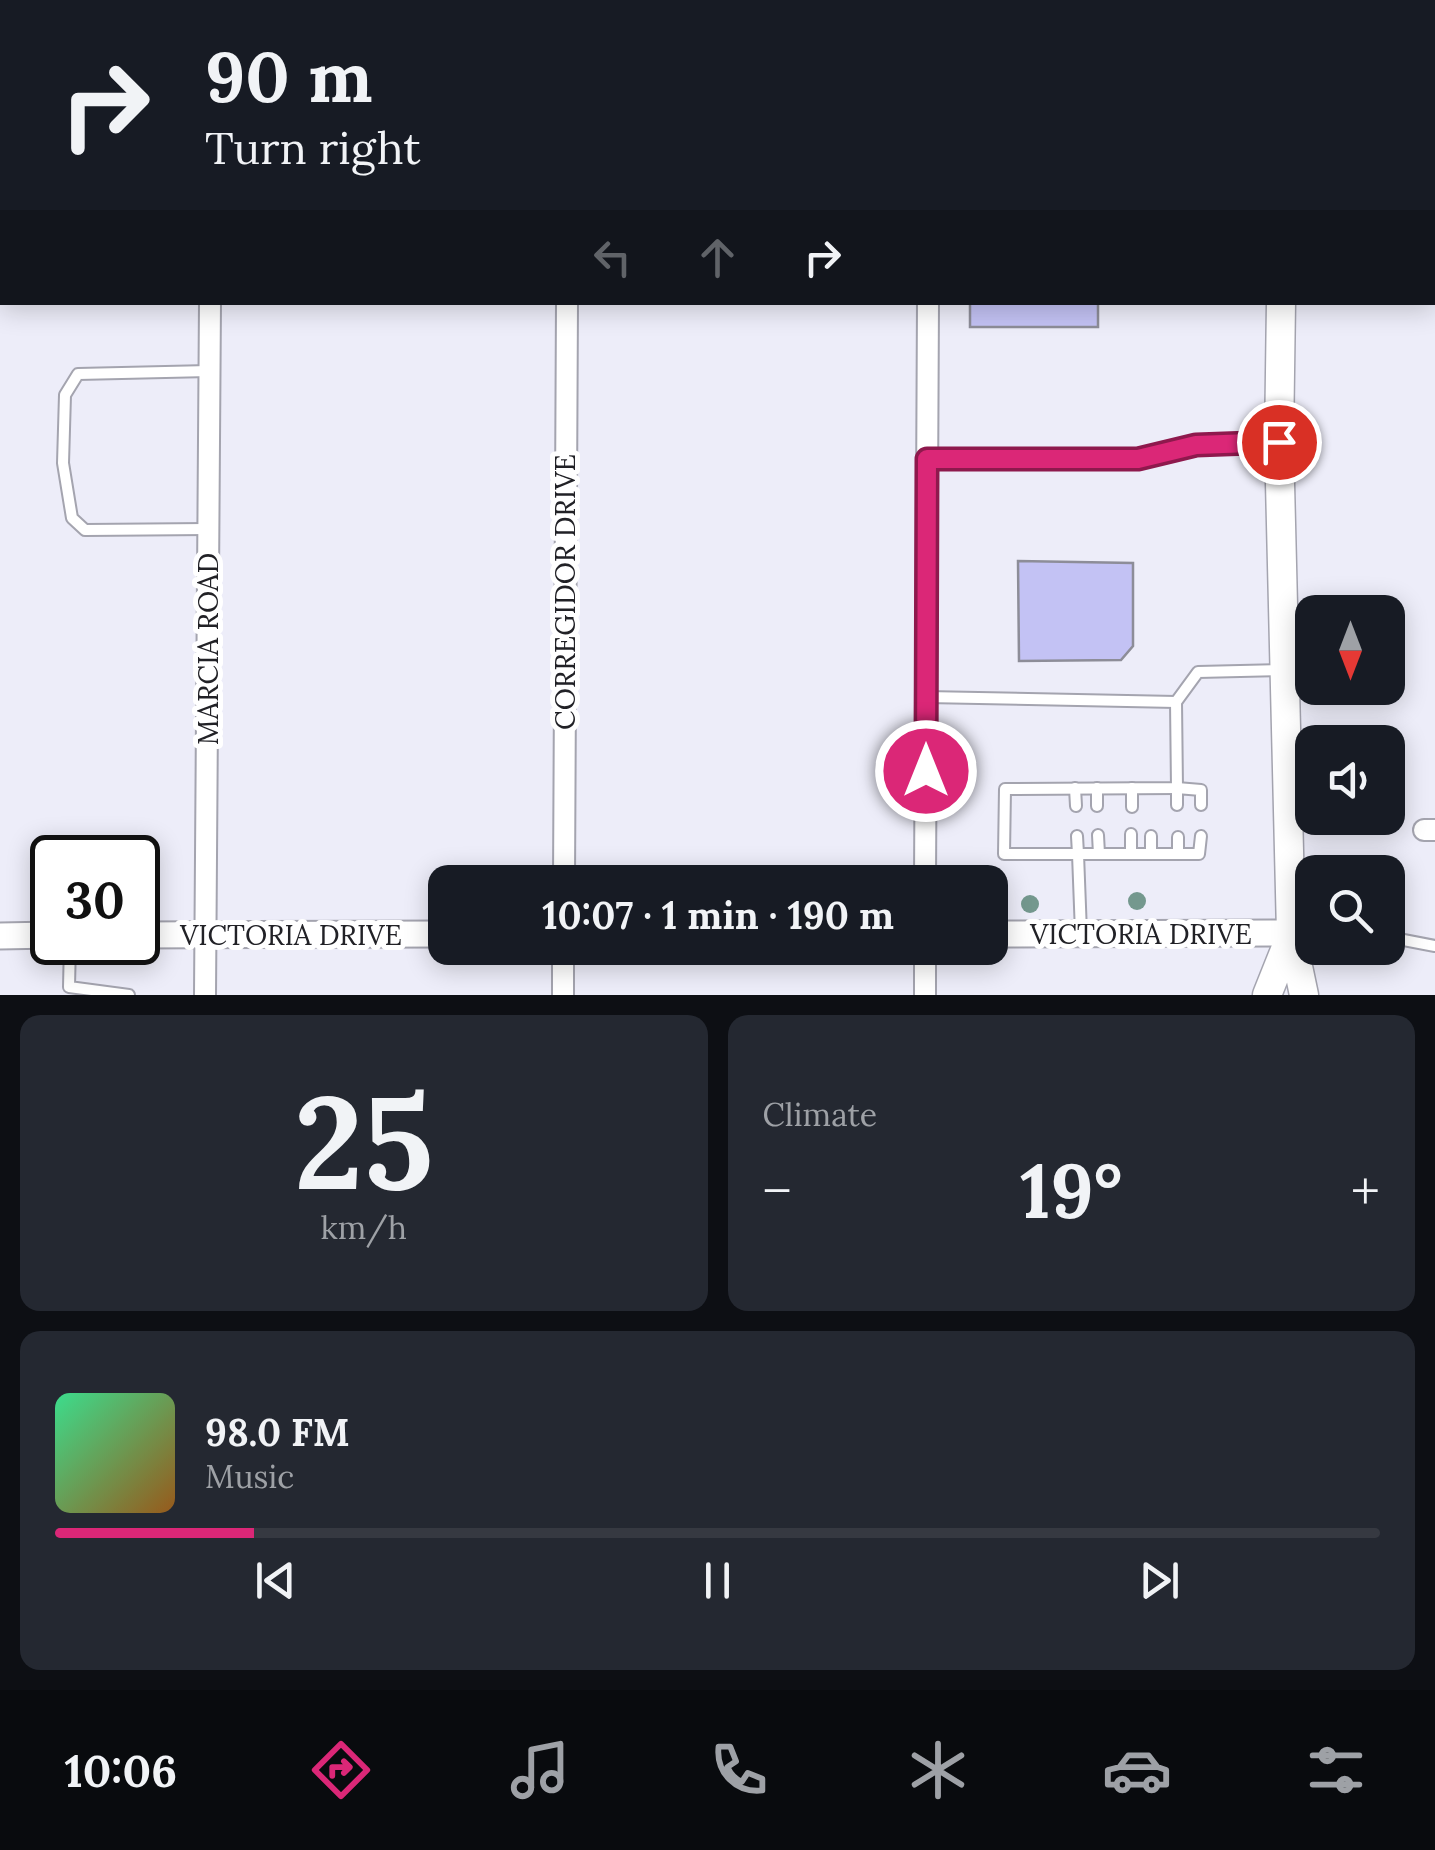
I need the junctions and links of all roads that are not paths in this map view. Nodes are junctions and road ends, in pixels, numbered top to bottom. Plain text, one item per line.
1 (210, 305) edge
2 (567, 305) edge
3 (928, 305) edge
4 (1281, 305) edge
5 (209, 371) junction
6 (1279, 442) junction
7 (927, 459) junction
8 (208, 529) junction
9 (1285, 670) junction
10 (926, 697) junction
11 (1176, 702) junction
12 (1075, 788) junction
13 (1097, 788) junction
14 (1132, 788) junction
15 (1151, 788) junction
16 (1177, 788) junction
17 (1152, 804) dead end
18 (1177, 804) dead end
19 (1201, 804) dead end
20 (1076, 806) dead end
21 (1097, 806) dead end
22 (1132, 807) dead end
23 (1131, 834) dead end
24 (1077, 836) dead end
25 (1098, 836) dead end
26 (1151, 836) dead end
27 (1178, 836) dead end
28 (1201, 836) dead end
29 (1078, 854) junction
30 (1099, 854) junction
31 (1131, 854) junction
32 (1151, 854) junction
33 (1178, 854) junction
34 (564, 865) edge
35 (925, 865) edge
36 (1295, 890) edge
37 (206, 934) junction
38 (428, 934) edge
39 (1008, 934) edge
40 (1081, 934) junction
41 (1295, 934) edge
42 (30, 935) edge
43 (160, 935) edge
44 (0, 936) edge
45 (1295, 938) edge
46 (1405, 941) edge
47 (1435, 946) edge
48 (70, 965) edge
49 (563, 965) edge
50 (925, 965) edge
51 (1301, 965) edge
52 (69, 991) edge
53 (129, 995) edge
54 (205, 995) edge
55 (563, 995) edge
56 (925, 995) edge
57 (1268, 995) edge
58 (1304, 995) edge

1 - 5 street, MARCIA ROAD
2 - 34 street, CORREGIDOR DRIVE
3 - 7 street
4 - 6 main road
5 - 8 street, MARCIA ROAD
5 - 8 lane
6 - 7 lane
6 - 9 main road
7 - 10 street
8 - 37 street, MARCIA ROAD
9 - 11 lane
9 - 36 main road
10 - 11 lane
10 - 35 street
11 - 16 lane
12 - 13 lane
12 - 20 lane
12 - 29 lane
13 - 14 lane
13 - 21 lane
14 - 15 lane
14 - 22 lane
15 - 16 lane
15 - 17 lane
16 - 18 lane
16 - 19 lane
23 - 31 lane
24 - 29 lane
25 - 30 lane
26 - 32 lane
27 - 33 lane
28 - 33 lane
29 - 30 lane
29 - 40 lane
30 - 31 lane
31 - 32 lane
32 - 33 lane
37 - 38 street, VICTORIA DRIVE
37 - 43 street, VICTORIA DRIVE
37 - 54 street, MARCIA ROAD
39 - 40 street, VICTORIA DRIVE
40 - 41 street, VICTORIA DRIVE
42 - 44 street
45 - 57 main road
46 - 47 lane
48 - 52 lane
49 - 55 street
50 - 56 street
51 - 58 main road
52 - 53 lane

